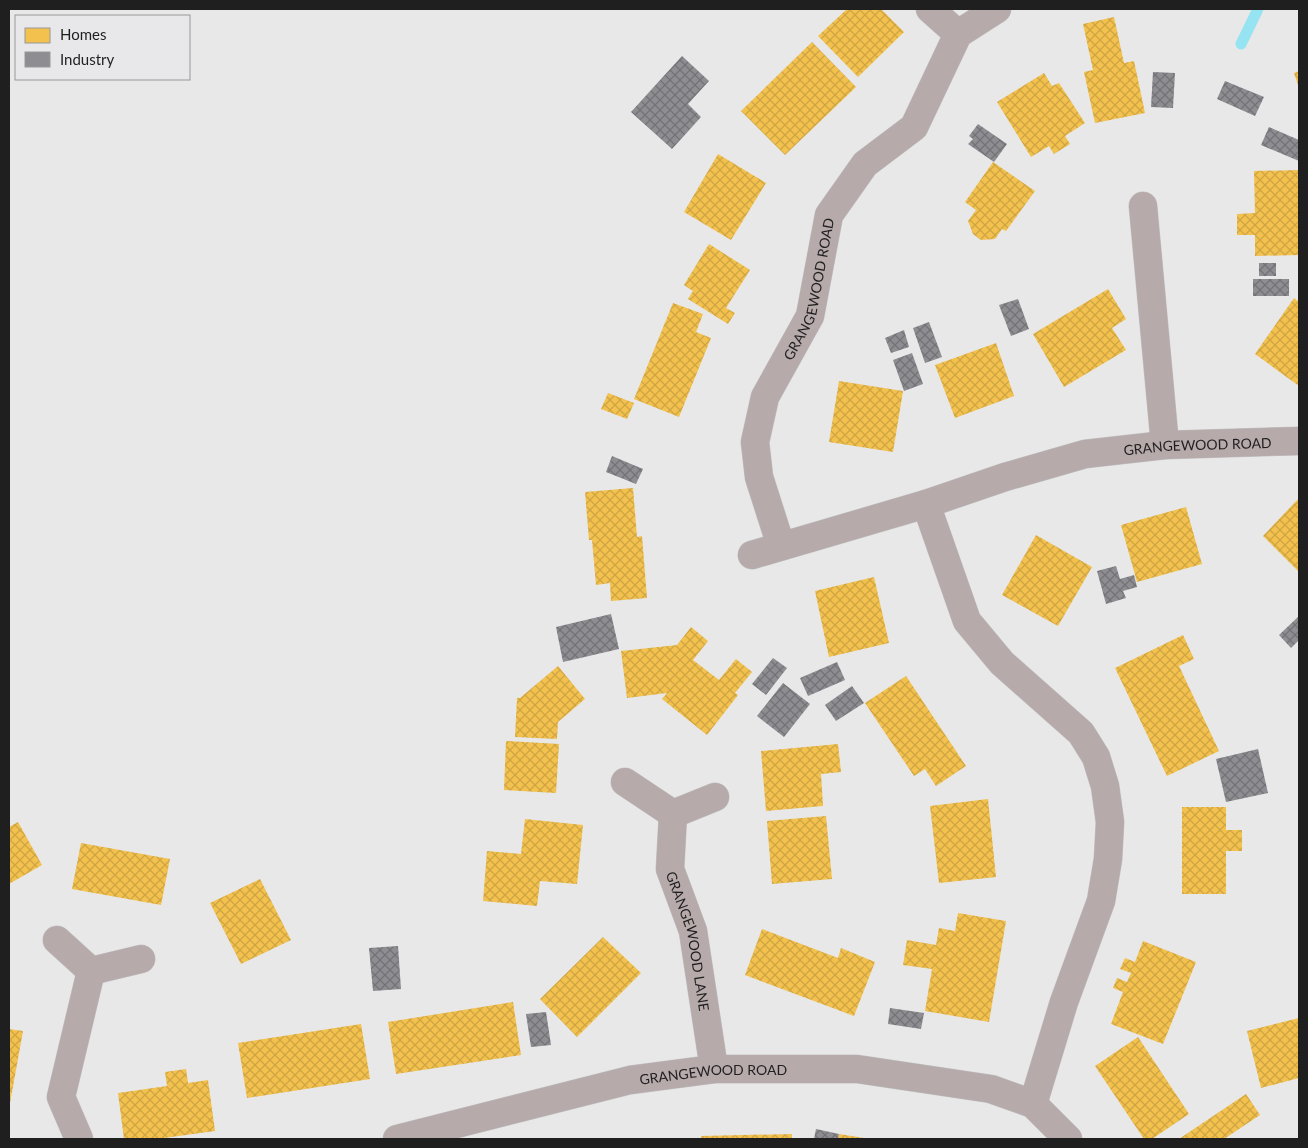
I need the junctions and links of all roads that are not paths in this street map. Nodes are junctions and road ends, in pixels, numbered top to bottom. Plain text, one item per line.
1 (930, 9) edge
2 (997, 9) edge
3 (958, 34) junction
4 (1143, 206) dead end
5 (1299, 441) edge
6 (1165, 445) junction
7 (926, 504) junction
8 (781, 546) junction
9 (752, 555) dead end
10 (625, 782) dead end
11 (716, 798) dead end
12 (673, 814) junction
13 (58, 940) dead end
14 (141, 959) dead end
15 (91, 971) junction
16 (714, 1069) junction
17 (1033, 1104) junction
18 (80, 1139) edge
19 (398, 1139) edge
20 (1068, 1139) edge

1 - 3 street
2 - 3 street
3 - 8 street, GRANGEWOOD ROAD
4 - 6 street
5 - 6 street, GRANGEWOOD ROAD
6 - 7 street, GRANGEWOOD ROAD
7 - 8 street, GRANGEWOOD ROAD
7 - 17 street
8 - 9 street, GRANGEWOOD ROAD
10 - 12 street
11 - 12 street
12 - 16 street, GRANGEWOOD LANE
13 - 15 street
14 - 15 street
15 - 18 street
16 - 17 street, GRANGEWOOD ROAD
16 - 19 street, GRANGEWOOD ROAD
17 - 20 street

